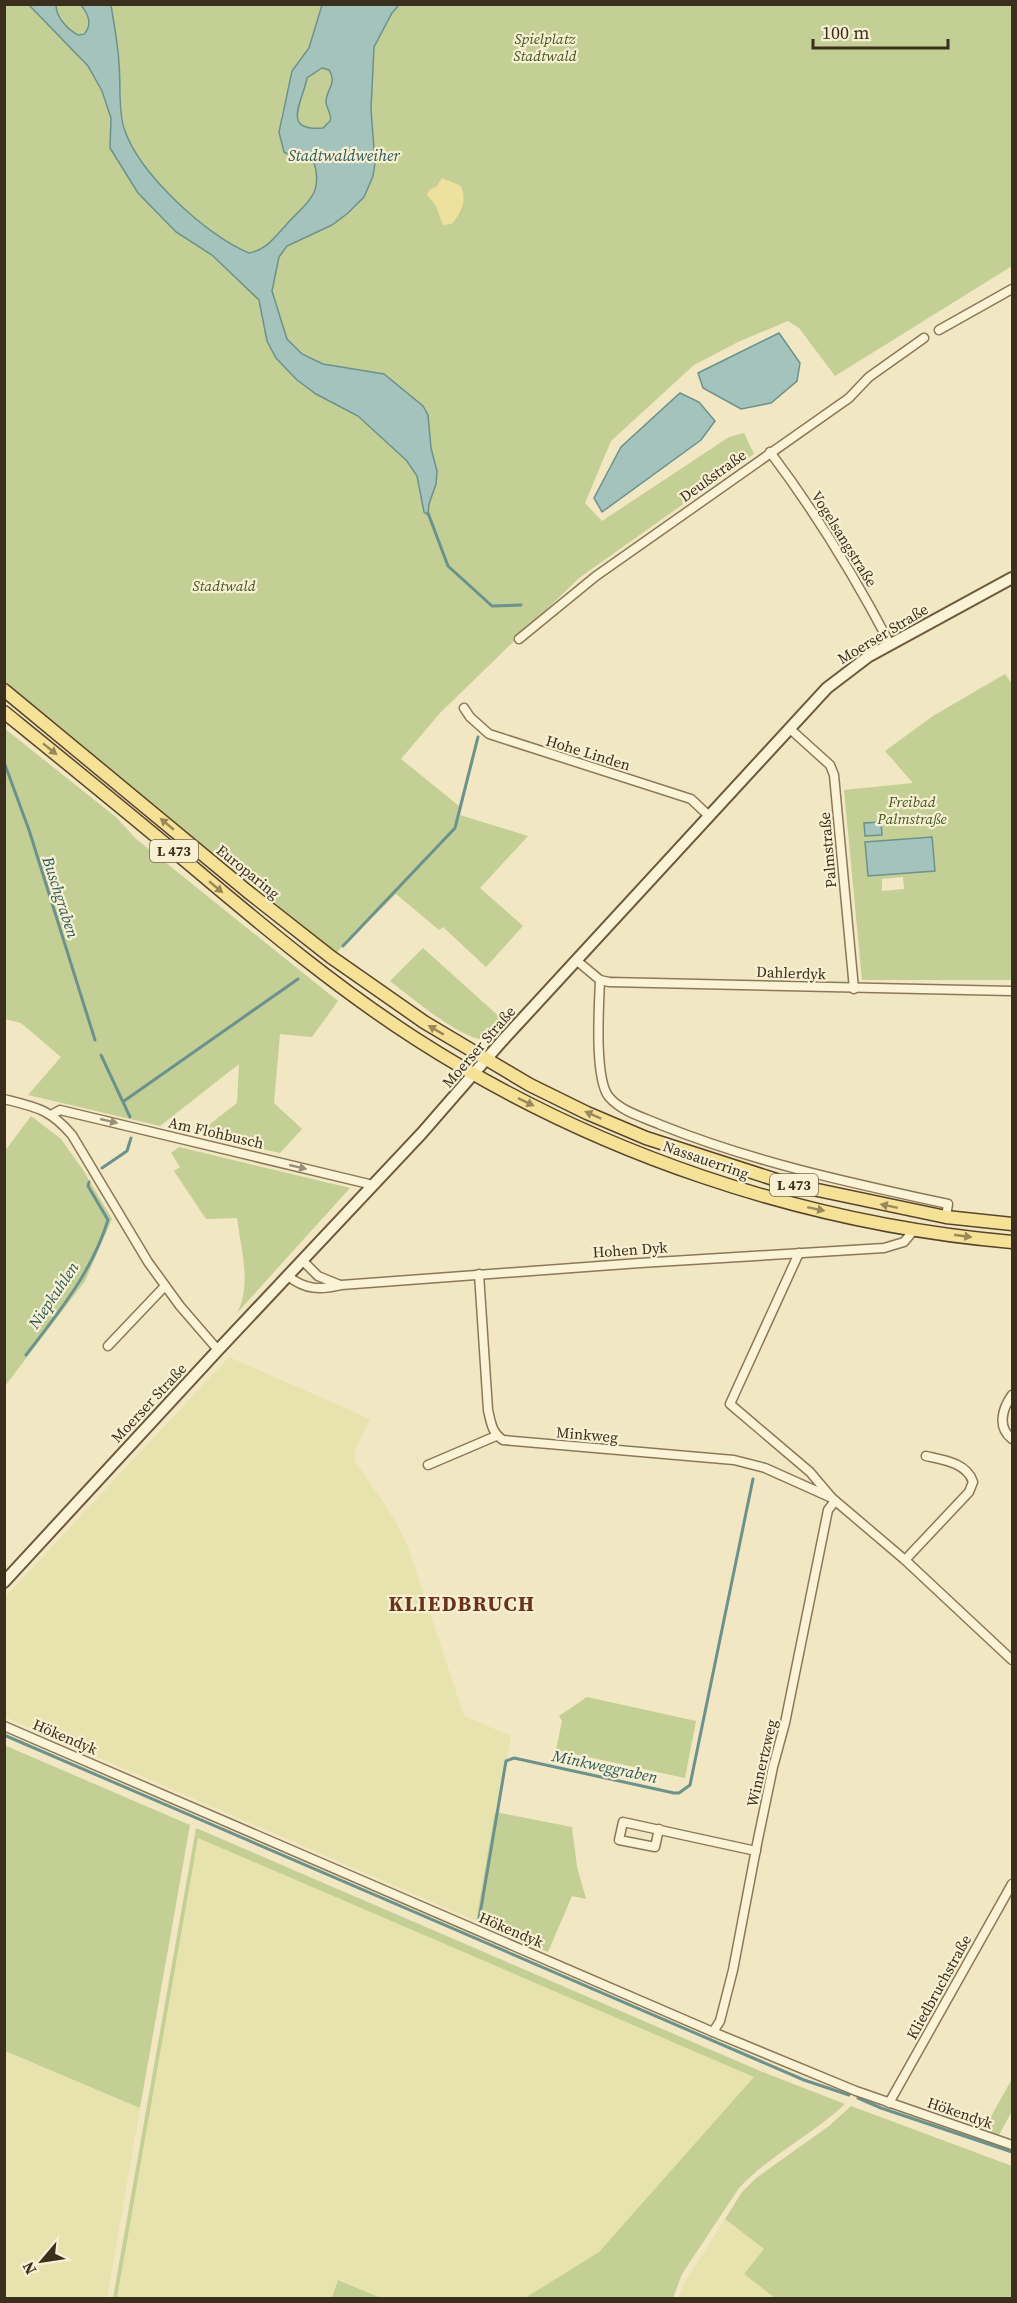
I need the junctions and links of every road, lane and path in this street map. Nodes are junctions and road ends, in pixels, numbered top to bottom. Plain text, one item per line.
1 (1012, 289) edge
2 (939, 330) dead end
3 (924, 338) dead end
4 (770, 452) junction
5 (1012, 578) edge
6 (519, 639) dead end
7 (890, 644) junction
8 (4, 690) edge
9 (464, 708) dead end
10 (4, 712) edge
11 (789, 728) junction
12 (709, 816) junction
13 (576, 960) junction
14 (600, 980) junction
15 (854, 989) junction
16 (1012, 991) edge
17 (487, 1059) junction
18 (475, 1074) junction
19 (4, 1099) edge
20 (52, 1114) junction
21 (373, 1185) junction
22 (947, 1210) junction
23 (1012, 1224) edge
24 (914, 1230) junction
25 (1012, 1242) edge
26 (799, 1253) junction
27 (303, 1261) junction
28 (479, 1275) junction
29 (288, 1276) junction
30 (341, 1285) junction
31 (165, 1286) junction
32 (108, 1346) dead end
33 (218, 1350) junction
34 (1012, 1395) edge
35 (496, 1436) junction
36 (1012, 1439) edge
37 (926, 1456) dead end
38 (428, 1465) dead end
39 (834, 1500) junction
40 (905, 1560) junction
41 (4, 1582) edge
42 (1012, 1660) edge
43 (4, 1725) edge
44 (659, 1829) junction
45 (756, 1851) junction
46 (1012, 1884) edge
47 (713, 2032) junction
48 (889, 2103) junction
49 (1012, 2145) edge

1 - 2 street
3 - 4 street, Deußstraße
4 - 6 street, Deußstraße
4 - 7 street, Vogelsangstraße
5 - 7 main road, Moerser Straße
7 - 11 main road, Moerser Straße
17 -> 8 main road, Europaring / L 473
9 - 12 street, Hohe Linden
10 -> 18 main road, Europaring / L 473
11 - 12 main road, Moerser Straße
11 - 15 street, Palmstraße
12 - 13 main road, Moerser Straße
13 - 14 street
13 - 17 main road, Moerser Straße
14 - 15 street, Dahlerdyk
14 - 22 street, Nassauerring
15 - 16 street, Dahlerdyk
17 - 18 main road, Moerser Straße
22 -> 17 main road, Nassauerring / L 473
18 - 21 main road, Moerser Straße
18 -> 24 main road, Nassauerring / L 473
19 - 20 street, Am Flohbusch
20 -> 21 street, Am Flohbusch
20 - 31 street, Am Flohbusch
21 - 27 main road, Moerser Straße
22 - 23 main road, Nassauerring / L 473
24 -> 25 main road, Nassauerring / L 473
24 - 26 street, Hohen Dyk
26 - 28 street, Hohen Dyk
26 - 39 street, Minkweg
27 - 29 main road, Moerser Straße
27 - 30 street, Hohen Dyk
28 - 30 street, Hohen Dyk
28 - 35 street
29 - 30 street, Hohen Dyk
29 - 33 main road, Moerser Straße
31 - 32 street
31 - 33 street, Am Flohbusch
33 - 41 main road, Moerser Straße
34 - 36 street
35 - 38 street
35 - 39 street, Minkweg
37 - 40 street
39 - 40 street, Minkweg
39 - 45 street, Winnertzweg
40 - 42 street, Minkweg
43 - 47 street, Hökendyk
44 - 44 street
44 - 45 street
45 - 47 street, Winnertzweg
46 - 48 street, Kliedbruchstraße
47 - 48 street, Hökendyk
48 - 49 street, Hökendyk

